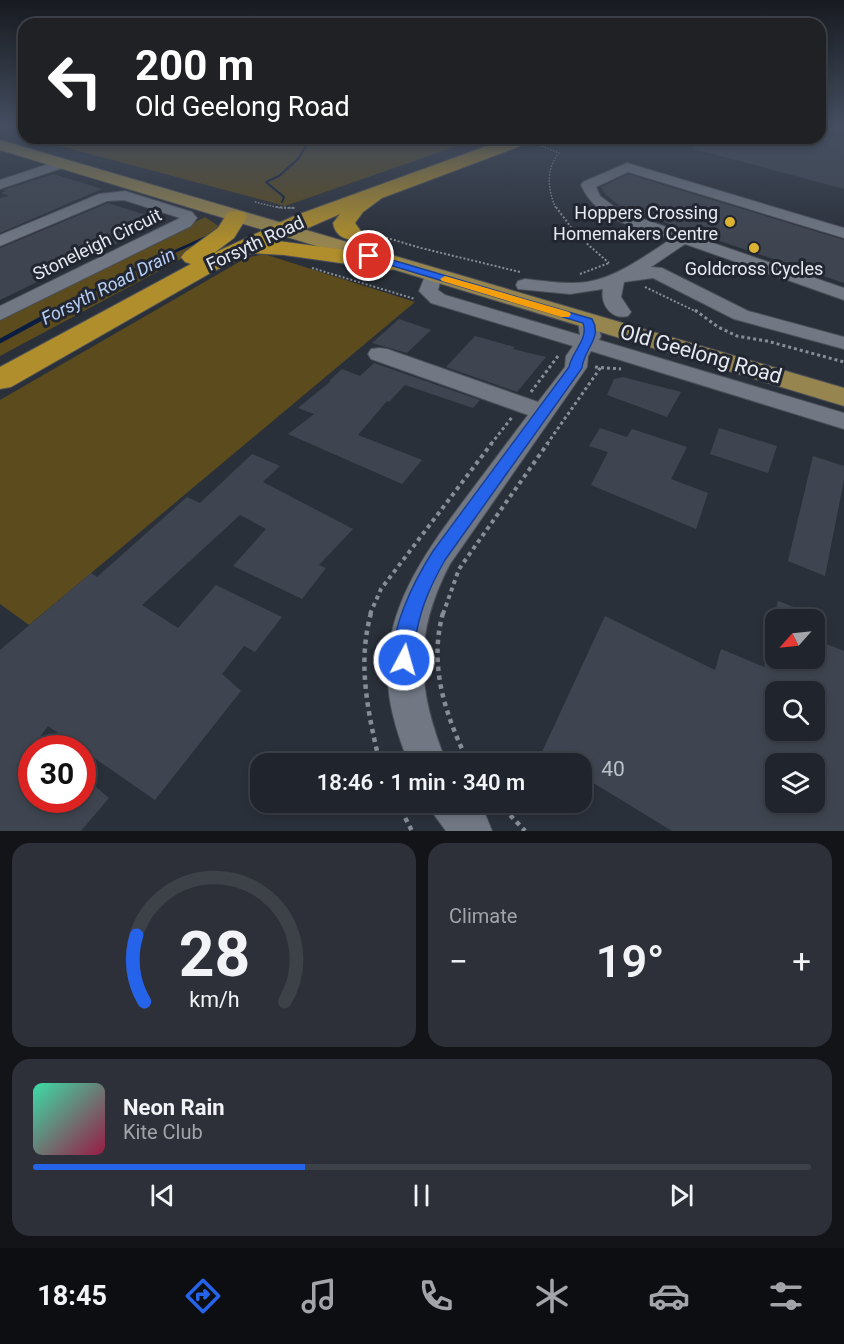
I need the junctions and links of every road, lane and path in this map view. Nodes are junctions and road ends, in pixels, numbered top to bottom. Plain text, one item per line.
1 (43, 166) edge
2 (81, 166) edge
3 (84, 166) edge
4 (433, 166) edge
5 (447, 166) edge
6 (552, 166) edge
7 (0, 183) edge
8 (391, 186) junction
9 (236, 216) junction
10 (283, 223) junction
11 (356, 231) junction
12 (844, 232) edge
13 (684, 238) junction
14 (0, 241) edge
15 (246, 247) junction
16 (390, 263) junction
17 (578, 275) dead end
18 (621, 277) junction
19 (526, 279) junction
20 (156, 280) junction
21 (844, 294) edge
22 (621, 312) junction
23 (0, 314) edge
24 (842, 337) edge
25 (588, 350) junction
26 (379, 354) dead end
27 (0, 364) edge
28 (844, 376) edge
29 (0, 380) edge
30 (844, 397) edge
31 (543, 412) junction
32 (844, 421) edge
33 (424, 753) edge
34 (463, 753) edge
35 (403, 813) edge
36 (457, 813) edge
37 (508, 813) edge
38 (412, 831) edge
39 (471, 831) edge
40 (525, 831) edge

1 - 7 street
2 - 9 main road
3 - 10 main road
4 - 10 highway, Forsyth Road
5 - 8 highway, Forsyth Road
6 - 17 path
8 - 10 highway, Forsyth Road
8 - 11 highway
9 - 10 main road
9 - 20 highway
10 - 11 main road, Old Geelong Road
10 - 15 highway, Forsyth Road
10 - 16 main road, Old Geelong Road
10 - 20 highway, Forsyth Road
11 - 19 main road, Old Geelong Road
11 - 19 path
12 - 13 street
13 - 18 street
13 - 21 street
14 - 23 street, Stoneleigh Circuit
15 - 16 highway
15 - 29 highway, Forsyth Road
16 - 25 main road, Old Geelong Road
18 - 19 street
18 - 22 street
18 - 24 street
19 - 22 main road, Old Geelong Road
20 - 27 highway, Forsyth Road
22 - 28 main road, Old Geelong Road
25 - 30 main road, Old Geelong Road
25 - 31 street
25 - 32 street
25 - 34 path
26 - 31 street
31 - 33 street
35 - 38 path
36 - 39 street
37 - 40 path

